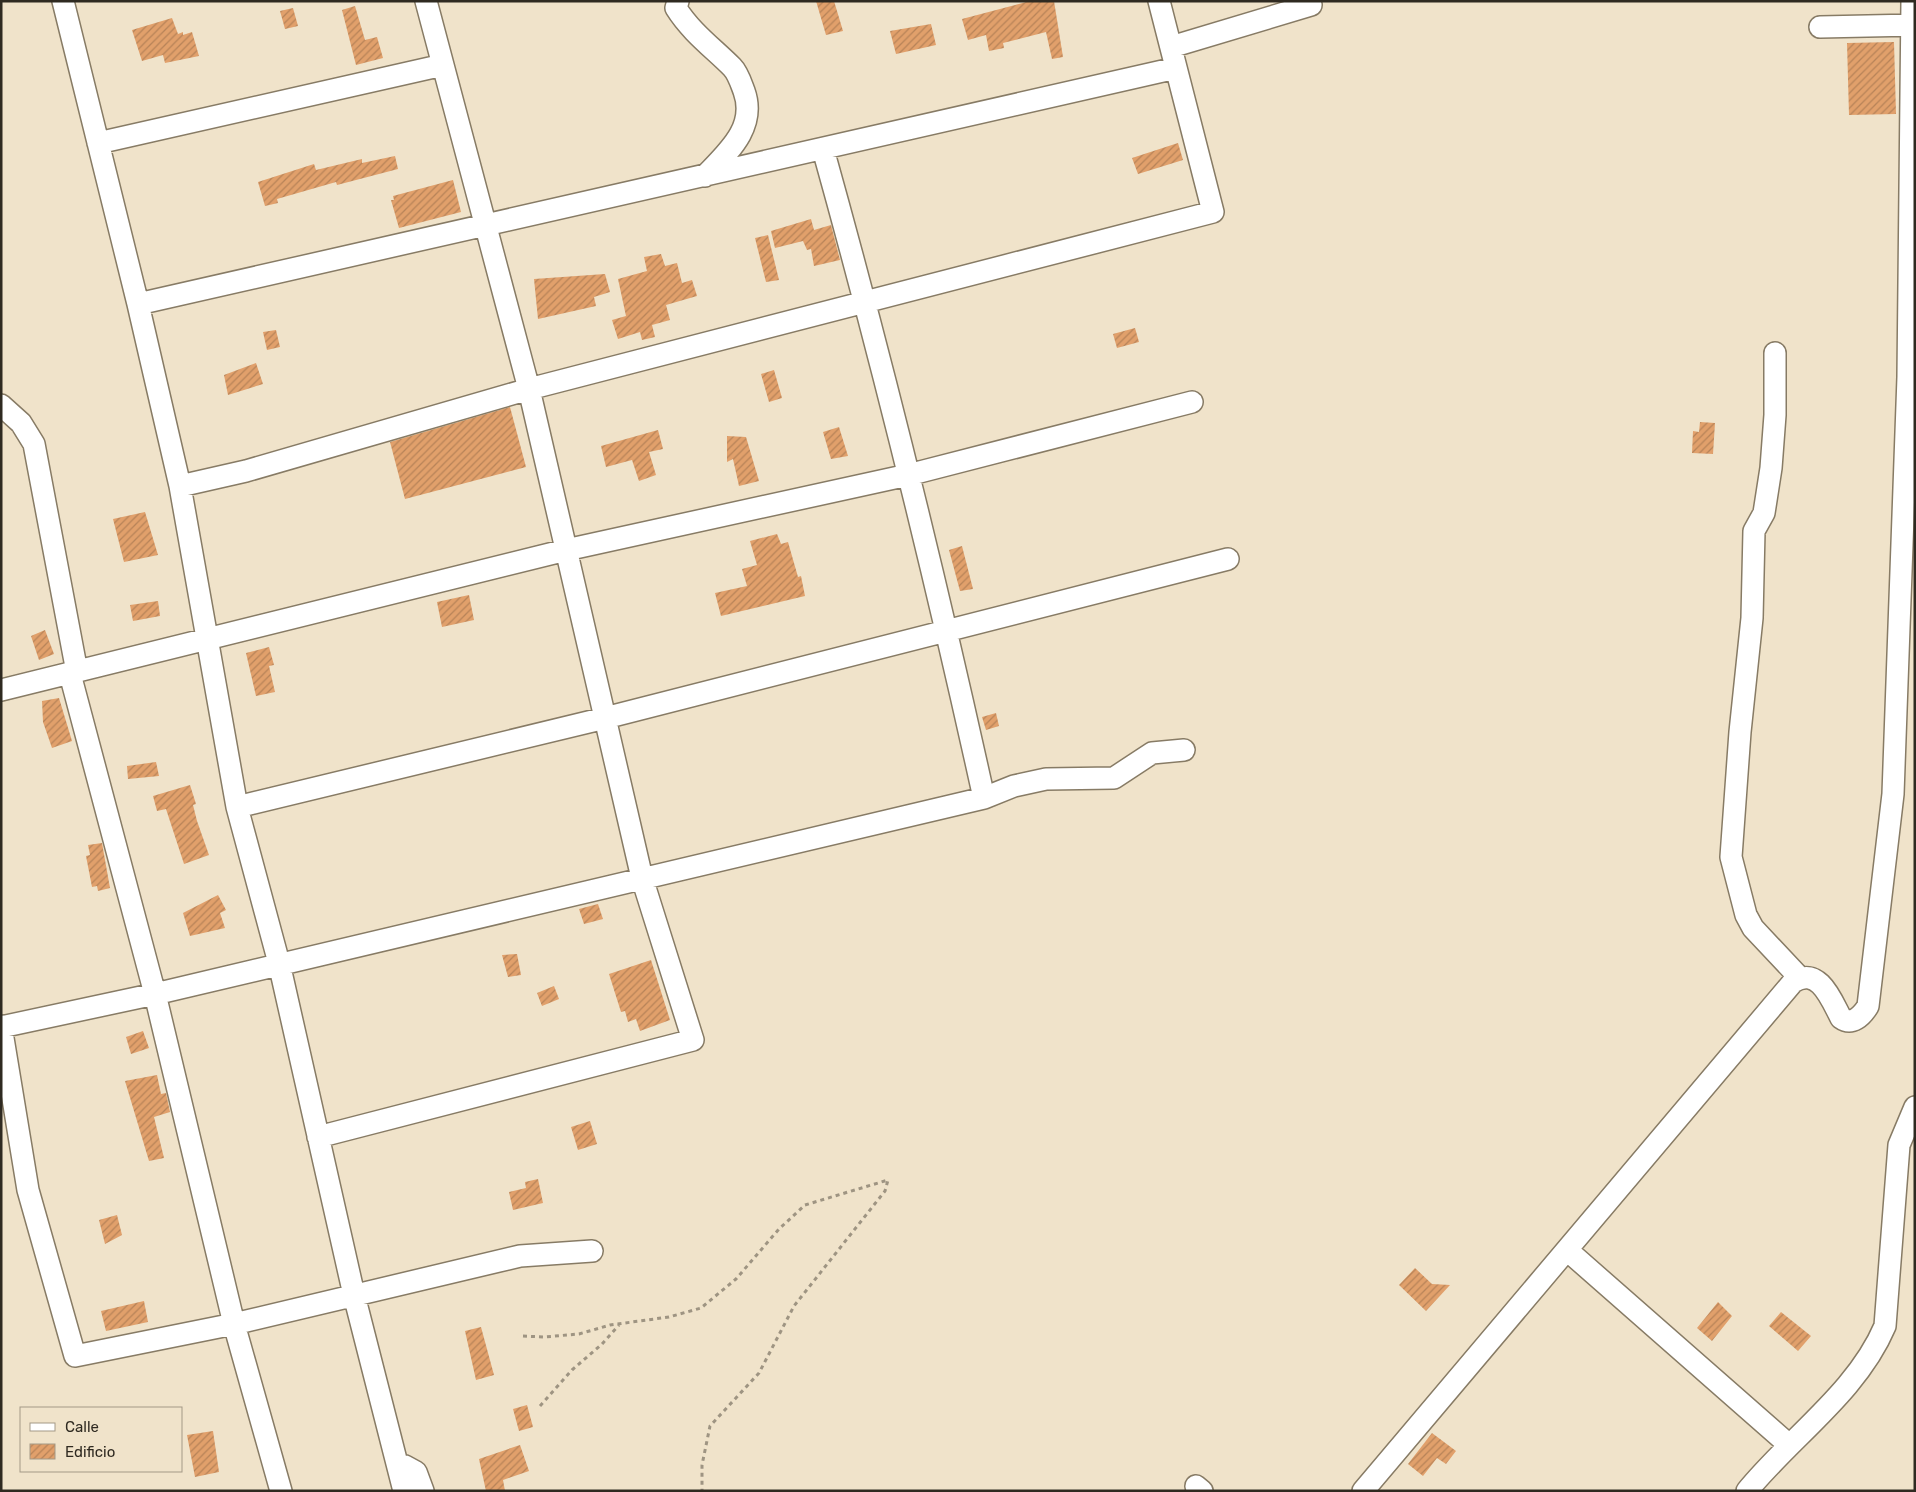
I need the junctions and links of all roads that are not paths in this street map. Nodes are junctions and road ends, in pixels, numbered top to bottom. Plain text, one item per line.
1 (63, 1) edge
2 (426, 1) edge
3 (678, 1) edge
4 (1159, 1) edge
5 (1310, 1) edge
6 (1912, 1) edge
7 (1913, 26) edge
8 (1820, 27) dead end
9 (1171, 47) junction
10 (443, 65) junction
11 (1176, 68) junction
12 (98, 143) junction
13 (823, 149) junction
14 (705, 176) junction
15 (486, 225) junction
16 (1912, 261) edge
17 (866, 303) junction
18 (138, 304) junction
19 (1775, 354) dead end
20 (529, 388) junction
21 (1192, 402) dead end
22 (1, 405) edge
23 (908, 475) junction
24 (180, 486) junction
25 (566, 550) junction
26 (1228, 560) dead end
27 (947, 630) junction
28 (207, 639) junction
29 (73, 673) junction
30 (1, 690) edge
31 (605, 718) junction
32 (1184, 750) dead end
33 (984, 798) junction
34 (237, 807) junction
35 (642, 878) junction
36 (279, 963) junction
37 (1800, 978) junction
38 (155, 994) junction
39 (1, 1027) edge
40 (1915, 1107) edge
41 (318, 1137) junction
42 (1567, 1250) junction
43 (592, 1251) dead end
44 (354, 1295) junction
45 (234, 1324) junction
46 (1789, 1445) junction
47 (398, 1467) junction
48 (281, 1491) edge
49 (404, 1491) edge
50 (423, 1491) edge
51 (1363, 1491) edge
52 (1747, 1491) edge

1 - 12 street
2 - 10 street
3 - 14 street
4 - 9 street
5 - 9 street
6 - 7 street
7 - 8 street
7 - 16 street
9 - 11 street
10 - 12 street
10 - 15 street
11 - 13 street
11 - 17 street
12 - 18 street
13 - 14 street
13 - 17 street
14 - 15 street
15 - 18 street
15 - 20 street
16 - 37 street
17 - 20 street
17 - 23 street
18 - 24 street
19 - 37 street
20 - 24 street
20 - 25 street
21 - 23 street
22 - 29 street
23 - 25 street
23 - 27 street
24 - 28 street
25 - 28 street
25 - 31 street
26 - 27 street
27 - 31 street
27 - 33 street
28 - 29 street
28 - 34 street
29 - 30 street
29 - 38 street
31 - 34 street
31 - 35 street
32 - 33 street
33 - 35 street
34 - 36 street
35 - 36 street
35 - 41 street
36 - 38 street
36 - 41 street
37 - 42 street
38 - 39 street
38 - 45 street
39 - 45 street
40 - 46 street
41 - 44 street
42 - 46 street
42 - 51 street
43 - 44 street
44 - 45 street
44 - 47 street
45 - 48 street
46 - 52 street
47 - 49 street
47 - 50 street

